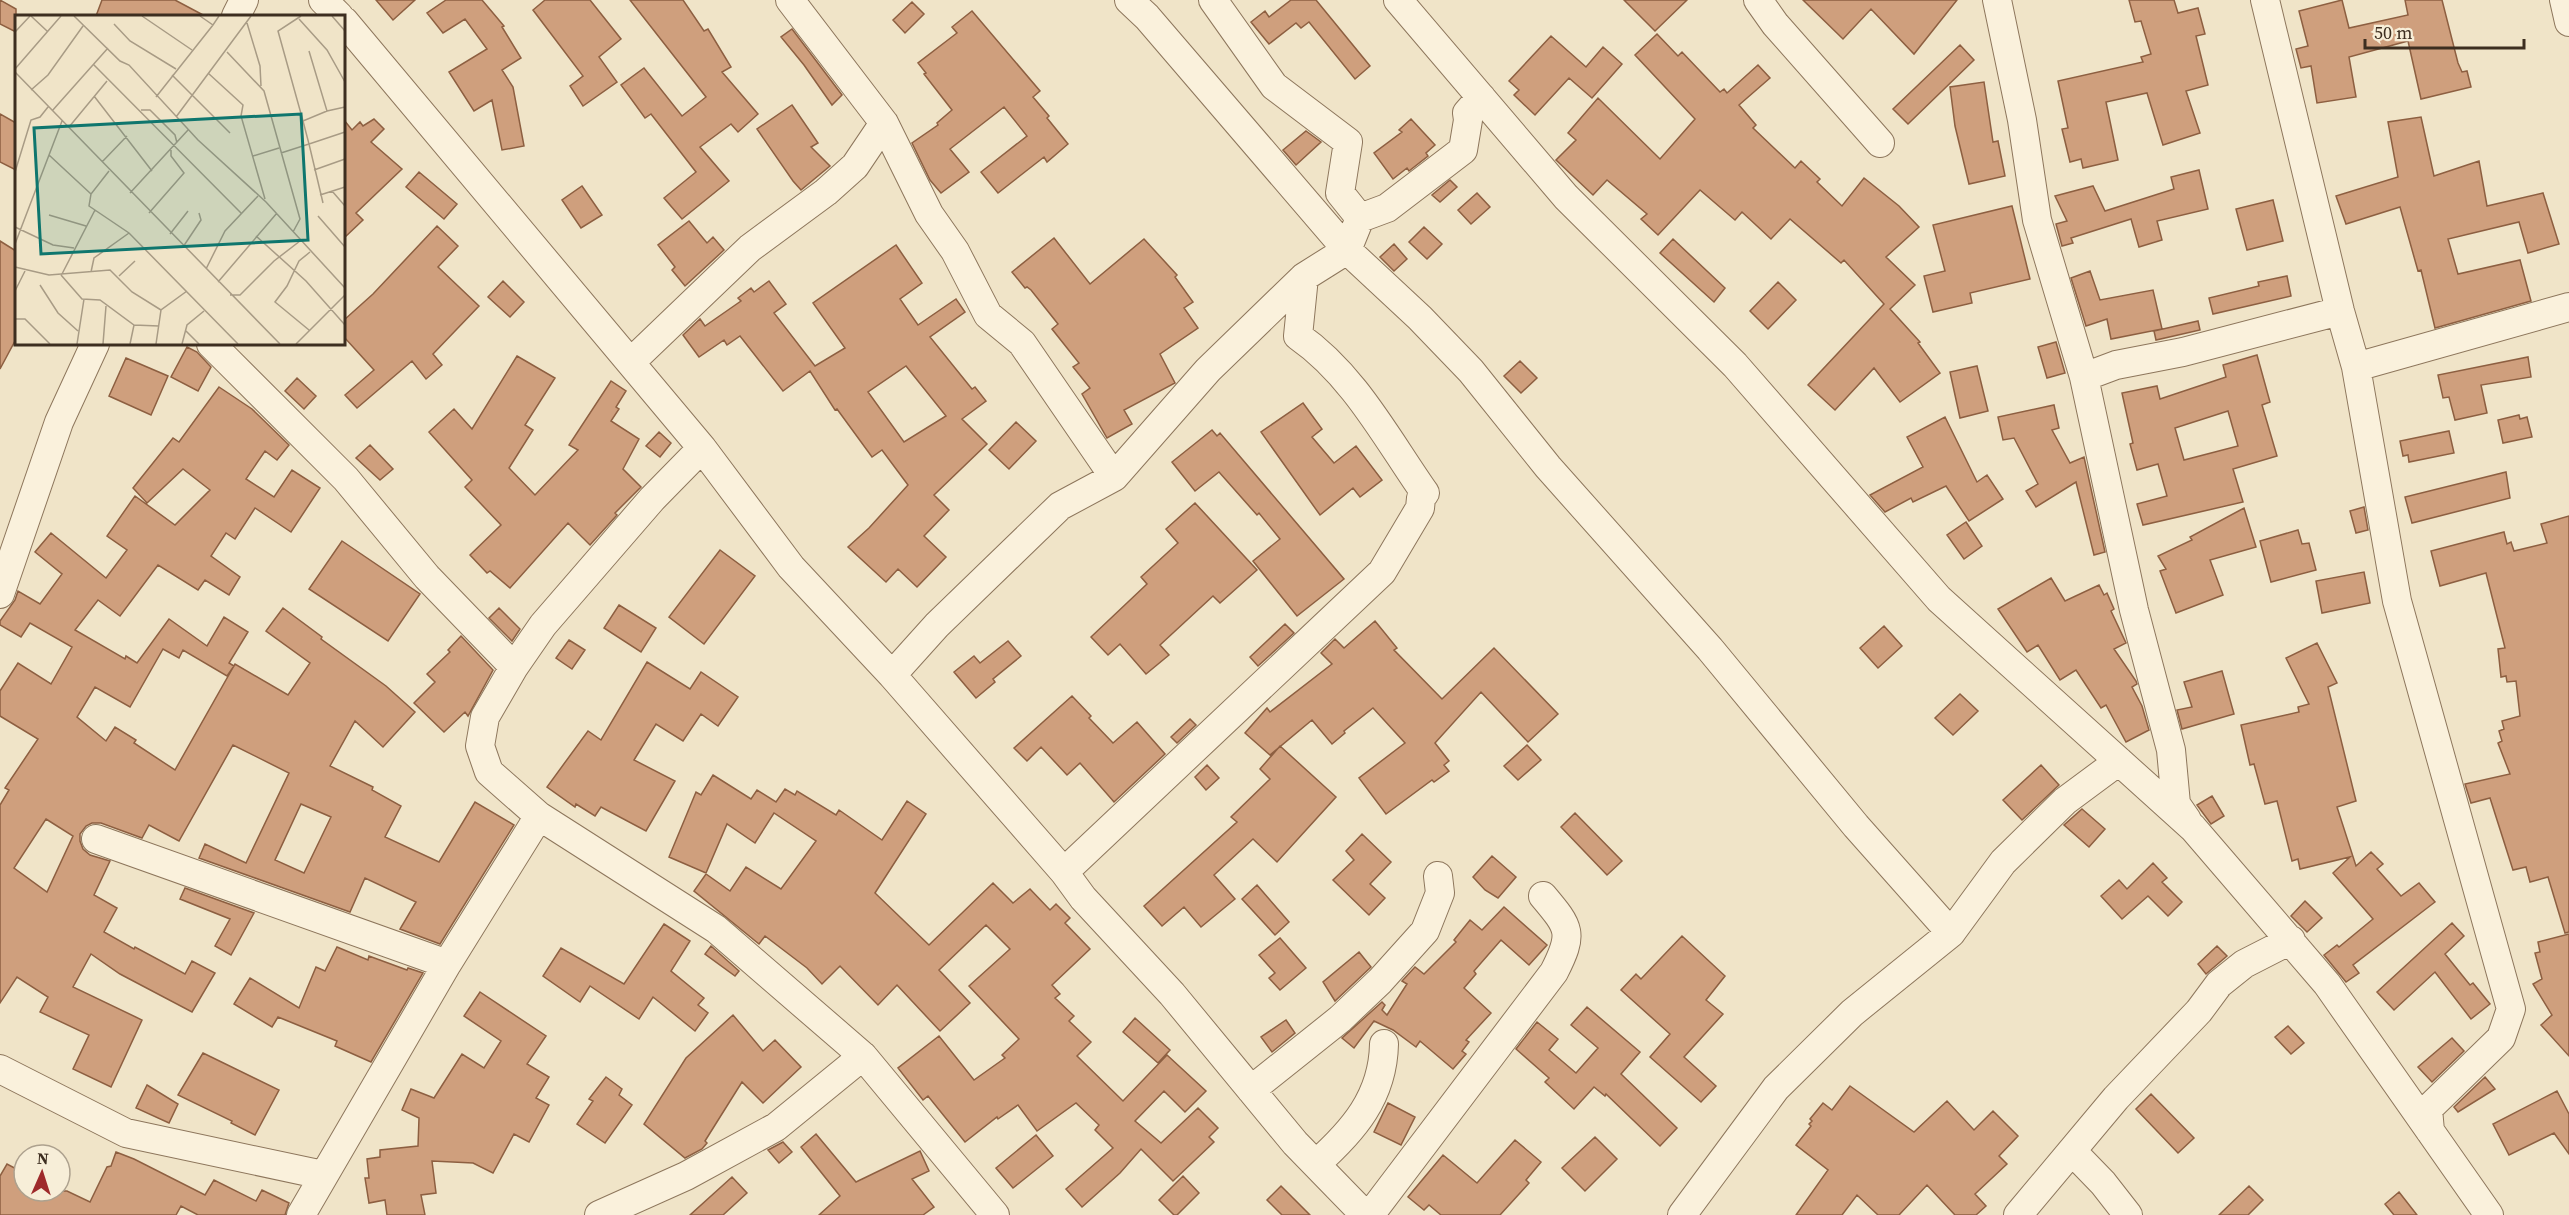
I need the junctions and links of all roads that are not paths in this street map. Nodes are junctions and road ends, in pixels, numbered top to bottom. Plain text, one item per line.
1 (244, 0) edge
2 (790, 0) edge
3 (1130, 0) edge
4 (1213, 0) edge
5 (1398, 0) edge
6 (1758, 0) edge
7 (1997, 0) edge
8 (2265, 0) edge
9 (2564, 0) edge
10 (236, 15) edge
11 (345, 18) edge
12 (2569, 22) edge
13 (1481, 97) junction
14 (884, 123) junction
15 (1880, 143) dead end
16 (1360, 218) junction
17 (1347, 250) junction
18 (1304, 277) junction
19 (2569, 308) edge
20 (2340, 311) junction
21 (95, 345) edge
22 (212, 345) edge
23 (631, 362) junction
24 (2356, 367) junction
25 (2084, 377) junction
26 (702, 448) junction
27 (1114, 477) junction
28 (0, 594) edge
29 (514, 667) junction
30 (892, 675) junction
31 (2119, 761) junction
32 (539, 816) junction
33 (2193, 828) junction
34 (96, 839) dead end
35 (1064, 872) junction
36 (1438, 876) dead end
37 (1543, 896) dead end
38 (1952, 933) junction
39 (2291, 939) junction
40 (447, 964) junction
41 (1384, 1044) dead end
42 (863, 1056) junction
43 (0, 1070) edge
44 (1251, 1090) junction
45 (2430, 1131) junction
46 (2072, 1151) junction
47 (1316, 1164) junction
48 (323, 1174) junction
49 (302, 1215) edge
50 (599, 1215) edge
51 (995, 1215) edge
52 (1365, 1215) edge
53 (1370, 1215) edge
54 (1682, 1215) edge
55 (2018, 1215) edge
56 (2128, 1215) edge
57 (2489, 1215) edge

1 - 10 street
2 - 14 street
3 - 17 street
4 - 16 street
5 - 13 street
6 - 15 street
7 - 25 street
8 - 20 street
9 - 12 street
11 - 23 street
13 - 16 street
13 - 31 street
14 - 23 street
14 - 27 street
16 - 17 street
17 - 18 street
17 - 38 street
18 - 27 street
18 - 35 street
19 - 24 street
20 - 24 street
20 - 25 street
21 - 28 street
22 - 29 street
23 - 26 street
24 - 45 street
25 - 33 street
26 - 29 street
26 - 30 street
27 - 30 street
29 - 32 street
30 - 35 street
31 - 33 street
31 - 38 street
32 - 40 street
32 - 42 street
33 - 39 street
34 - 40 street
35 - 44 street
36 - 44 street
37 - 53 street
38 - 54 street
39 - 45 street
39 - 46 street
40 - 48 street
41 - 47 street
42 - 50 street
42 - 51 street
43 - 48 street
44 - 47 street
45 - 57 street
46 - 55 street
46 - 56 street
47 - 52 street
48 - 49 street

